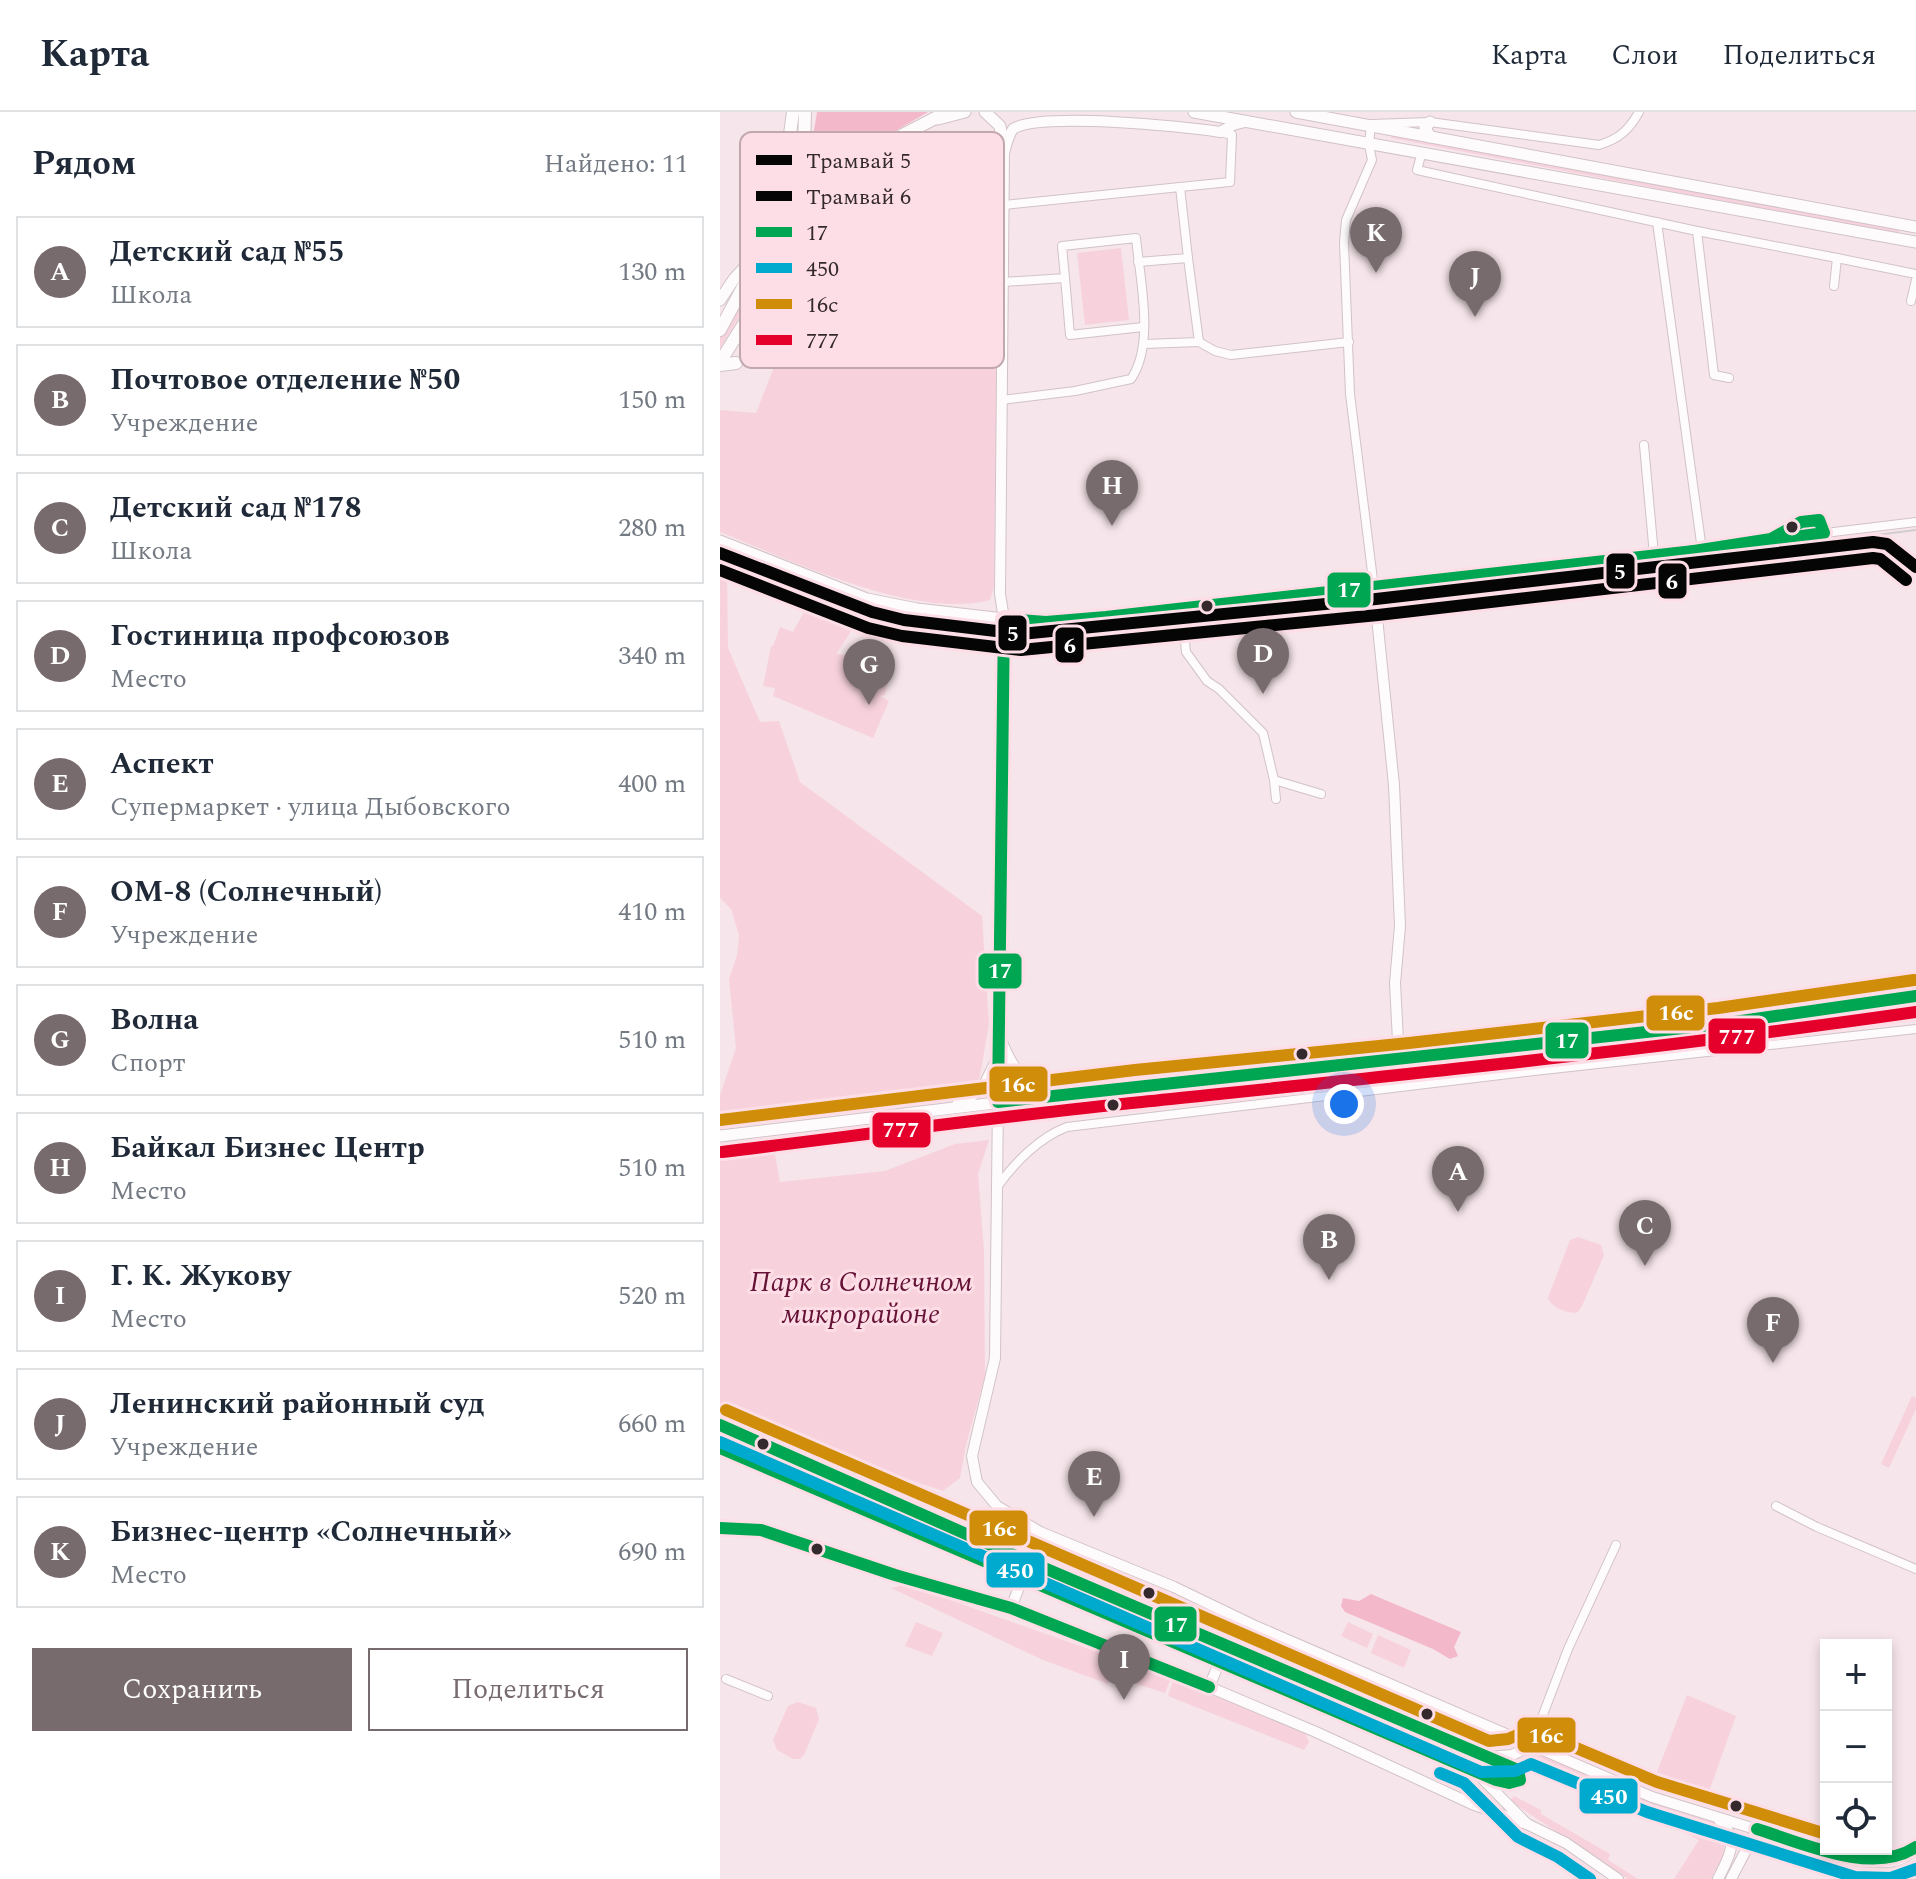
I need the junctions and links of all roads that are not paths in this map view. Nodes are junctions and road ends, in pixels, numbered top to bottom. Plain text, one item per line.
1 (793, 112) edge
2 (805, 112) edge
3 (947, 112) edge
4 (965, 112) edge
5 (985, 112) edge
6 (1194, 112) edge
7 (1296, 112) edge
8 (1639, 112) edge
9 (926, 122) junction
10 (1245, 122) junction
11 (1430, 122) junction
12 (1371, 124) junction
13 (790, 132) edge
14 (804, 132) edge
15 (909, 132) edge
16 (1001, 132) edge
17 (1220, 132) junction
18 (1430, 137) junction
19 (1369, 145) junction
20 (1004, 152) joint
21 (1422, 152) junction
22 (1180, 187) junction
23 (1004, 205) joint
24 (1657, 222) junction
25 (1912, 226) edge
26 (1697, 231) junction
27 (1911, 242) edge
28 (1188, 258) junction
29 (1837, 258) junction
30 (1138, 262) junction
31 (740, 273) edge
32 (1916, 277) edge
33 (1065, 278) junction
34 (1004, 282) edge
35 (1834, 286) dead end
36 (740, 294) edge
37 (720, 300) edge
38 (1911, 301) dead end
39 (1143, 327) junction
40 (740, 328) edge
41 (720, 330) edge
42 (1199, 342) junction
43 (1349, 342) junction
44 (1144, 344) junction
45 (720, 363) edge
46 (736, 363) dead end
47 (1002, 368) edge
48 (1729, 378) dead end
49 (1001, 400) junction
50 (1644, 445) dead end
51 (1916, 522) edge
52 (720, 541) edge
53 (1702, 550) junction
54 (1654, 555) junction
55 (1374, 588) junction
56 (1182, 609) junction
57 (1004, 619) junction
58 (1274, 780) junction
59 (1321, 794) dead end
60 (1276, 799) dead end
61 (1916, 996) edge
62 (1916, 1029) edge
63 (1000, 1044) junction
64 (1399, 1060) junction
65 (1137, 1086) junction
66 (998, 1102) junction
67 (950, 1107) junction
68 (720, 1136) edge
69 (996, 1189) junction
70 (720, 1425) edge
71 (720, 1448) edge
72 (1776, 1506) dead end
73 (721, 1525) edge
74 (1040, 1532) junction
75 (1616, 1545) dead end
76 (1916, 1569) edge
77 (1011, 1608) junction
78 (1220, 1661) junction
79 (726, 1679) dead end
80 (1209, 1687) junction
81 (768, 1696) dead end
82 (1531, 1746) junction
83 (1486, 1757) junction
84 (1473, 1769) junction
85 (1718, 1818) junction
86 (1527, 1824) junction
87 (1757, 1829) junction
88 (1916, 1847) edge
89 (1618, 1879) edge
90 (1718, 1879) edge
91 (1731, 1879) edge

1 - 13 main road
2 - 14 main road
3 - 9 main road
4 - 9 main road
5 - 16 main road
6 - 10 main road
7 - 12 main road
8 - 11 street
9 - 15 main road
10 - 17 street
10 - 19 main road
11 - 12 street
11 - 18 main road
12 - 18 main road
12 - 19 street
17 - 20 street
17 - 22 street
18 - 25 main road
19 - 21 main road
19 - 43 street
20 - 23 street
21 - 24 street
21 - 27 main road
22 - 23 street
22 - 28 street
24 - 26 street
24 - 53 street
25 - 27 street
26 - 29 street
26 - 48 street
28 - 30 street
28 - 42 street
29 - 32 street
29 - 35 street
30 - 33 street
30 - 39 street
31 - 37 main road
32 - 38 street
33 - 34 street
33 - 39 street
36 - 41 main road
39 - 44 street
40 - 45 main road
42 - 43 street
42 - 44 street
43 - 55 street
44 - 49 street
45 - 46 main road
47 - 49 street
49 - 57 street
50 - 54 street
51 - 53 street
52 - 57 main road
53 - 54 street
54 - 55 street
55 - 56 street
55 - 64 street
56 - 57 street
56 - 58 street
57 - 63 main road
58 - 59 street
58 - 60 street
61 - 64 main road
62 - 69 street
63 - 65 main road
63 - 66 main road
63 - 67 main road
64 - 65 main road
65 - 66 main road
66 - 67 main road
66 - 69 street
67 - 68 main road
69 - 74 street
70 - 83 main road, bridge
71 - 78 main road, bridge
72 - 76 street
73 - 77 street
74 - 77 street
74 - 82 street
75 - 82 street
77 - 80 street
78 - 80 street
78 - 84 main road
79 - 81 street
80 - 86 street
82 - 83 street
82 - 85 street
83 - 84 main road
84 - 86 street
85 - 87 street
85 - 90 street
86 - 89 street
87 - 88 street
87 - 91 street

